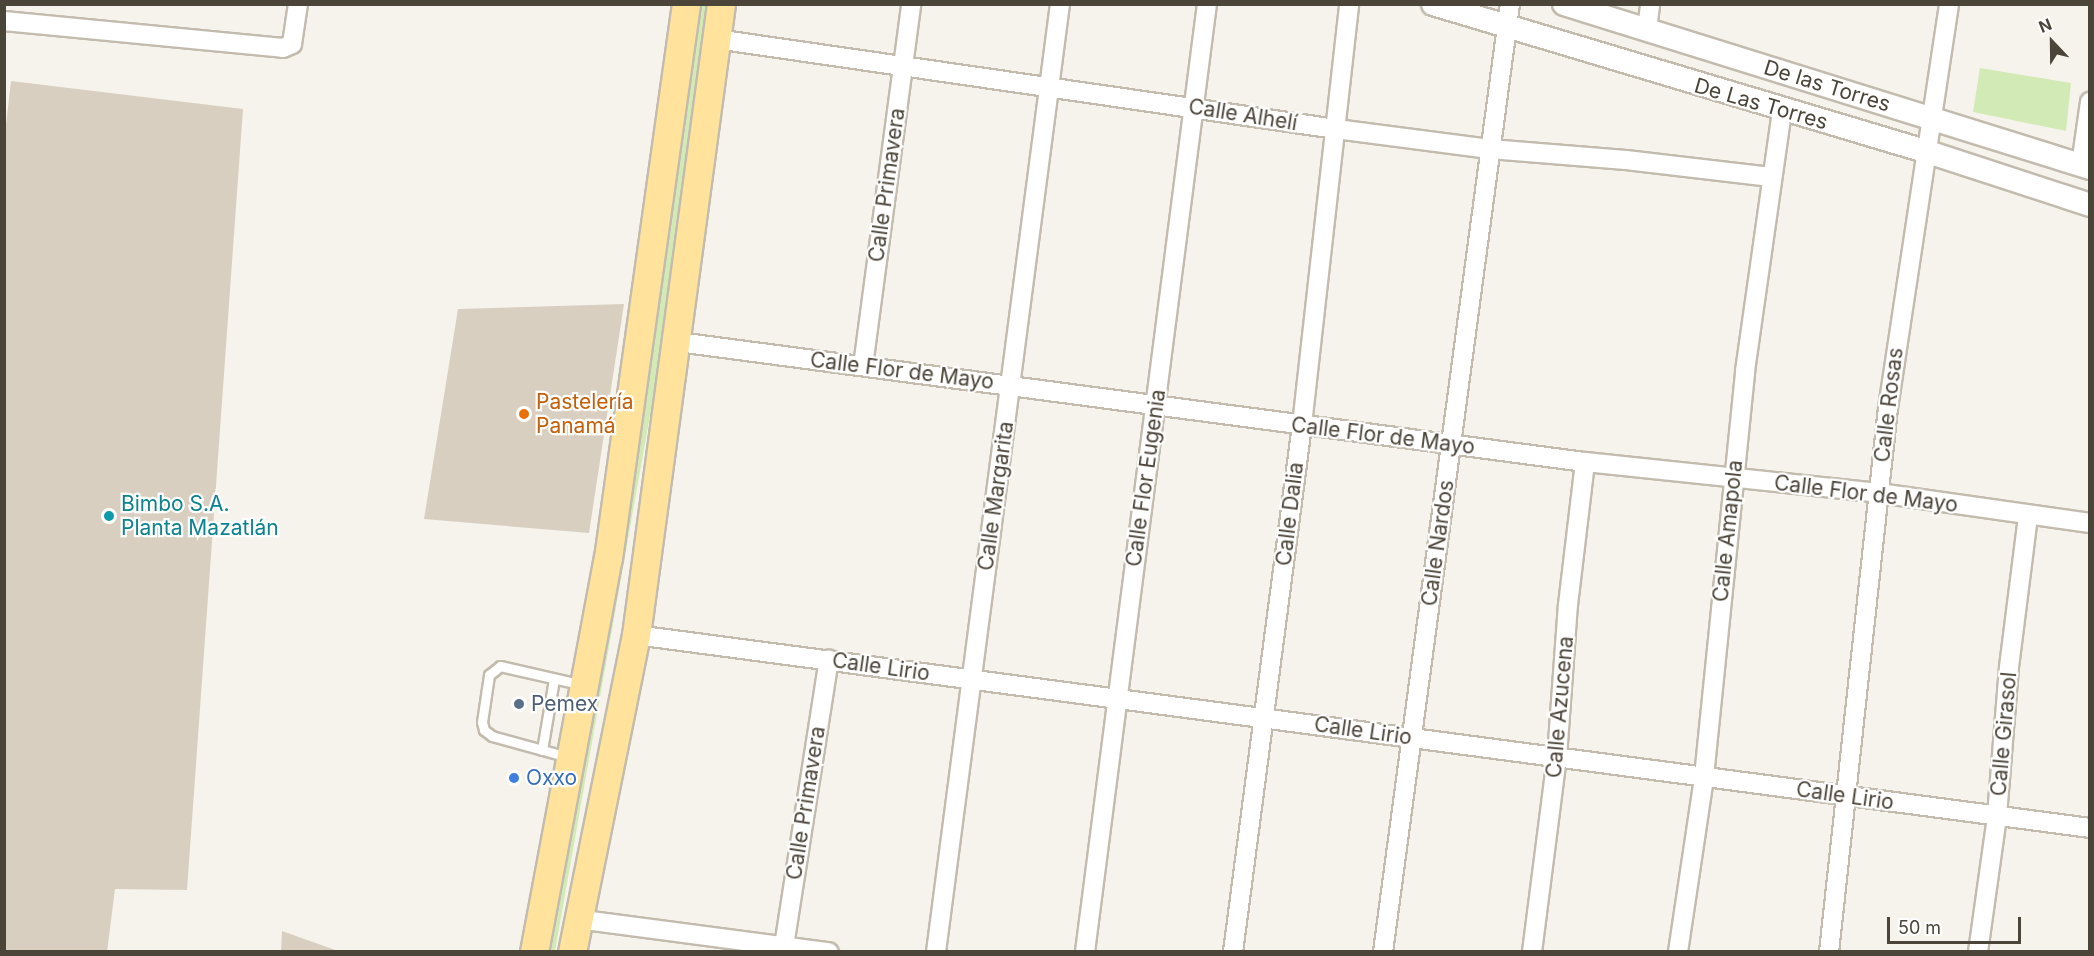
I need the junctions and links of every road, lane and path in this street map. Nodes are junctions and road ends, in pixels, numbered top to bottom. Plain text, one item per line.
1 (298, 4) edge
2 (686, 4) edge
3 (721, 4) edge
4 (911, 4) edge
5 (1060, 4) edge
6 (1207, 4) edge
7 (1350, 4) edge
8 (1433, 4) edge
9 (1564, 4) edge
10 (1650, 4) edge
11 (1949, 4) edge
12 (1508, 16) edge
13 (4, 21) edge
14 (1647, 30) junction
15 (716, 39) junction
16 (903, 68) junction
17 (1047, 90) junction
18 (2090, 102) edge
19 (1191, 107) junction
20 (1782, 111) junction
21 (1932, 119) junction
22 (1336, 129) junction
23 (1490, 149) junction
24 (1925, 151) junction
25 (2085, 167) edge
26 (1771, 177) junction
27 (2090, 205) edge
28 (678, 342) junction
29 (863, 366) junction
30 (1011, 384) junction
31 (1156, 407) junction
32 (1302, 425) junction
33 (1451, 444) junction
34 (1585, 462) junction
35 (1733, 478) junction
36 (1879, 493) junction
37 (2028, 516) junction
38 (2090, 523) edge
39 (636, 635) junction
40 (829, 660) junction
41 (554, 679) junction
42 (972, 679) junction
43 (585, 686) junction
44 (1116, 699) junction
45 (1263, 718) junction
46 (1411, 738) junction
47 (542, 750) junction
48 (1557, 757) junction
49 (571, 758) junction
50 (1704, 777) junction
51 (1848, 796) junction
52 (1997, 816) junction
53 (2090, 828) edge
54 (577, 919) junction
55 (784, 946) junction
56 (534, 951) edge
57 (572, 951) edge
58 (829, 951) edge
59 (936, 951) edge
60 (1085, 951) edge
61 (1233, 951) edge
62 (1383, 951) edge
63 (1532, 951) edge
64 (1678, 951) edge
65 (1829, 951) edge
66 (1978, 951) edge

1 - 13 street
2 - 43 main road
3 - 15 main road
4 - 16 street, Calle Primavera
5 - 17 street, Calle Margarita
6 - 19 street, Calle Flor Eugenia
7 - 22 street, Calle Dalia
8 - 12 street, De Las Torres
9 - 14 street, De las Torres
10 - 14 street
11 - 21 street, Calle Rosas
12 - 20 street, De Las Torres
12 - 23 street, Calle Nardos
14 - 21 street, De las Torres
15 - 16 street, Calle Alhelí
15 - 28 main road
16 - 17 street, Calle Alhelí
16 - 29 street, Calle Primavera
17 - 19 street, Calle Alhelí
17 - 30 street, Calle Margarita
18 - 25 street
19 - 22 street, Calle Alhelí
19 - 31 street, Calle Flor Eugenia
20 - 24 street, De Las Torres
20 - 26 street, Calle Amapola
21 - 24 street, Calle Rosas
21 - 25 street, De las Torres
22 - 23 street, Calle Alhelí
22 - 32 street, Calle Dalia
23 - 26 street, Calle Alhelí
23 - 33 street, Calle Nardos
24 - 27 street, De Las Torres
24 - 36 street, Calle Rosas
26 - 35 street, Calle Amapola
28 - 29 street, Calle Flor de Mayo
28 - 39 main road
29 - 30 street, Calle Flor de Mayo
30 - 31 street, Calle Flor de Mayo
30 - 42 street, Calle Margarita
31 - 32 street, Calle Flor de Mayo
31 - 44 street, Calle Flor Eugenia
32 - 33 street, Calle Flor de Mayo
32 - 45 street, Calle Dalia
33 - 34 street, Calle Flor de Mayo
33 - 46 street, Calle Nardos
34 - 35 street, Calle Flor de Mayo
34 - 48 street, Calle Azucena
35 - 36 street, Calle Flor de Mayo
35 - 50 street, Calle Amapola
36 - 37 street, Calle Flor de Mayo
36 - 51 street, Calle Rosas
37 - 38 street, Calle Flor de Mayo
37 - 52 street, Calle Girasol
39 - 40 street, Calle Lirio
39 - 54 main road
40 - 42 street, Calle Lirio
40 - 55 street, Calle Primavera
41 - 43 lane
41 - 47 lane
41 - 47 lane
42 - 44 street, Calle Lirio
42 - 59 street, Calle Margarita
43 - 49 main road
44 - 45 street, Calle Lirio
44 - 60 street, Calle Flor Eugenia
45 - 46 street, Calle Lirio
45 - 61 street, Calle Dalia
46 - 48 street, Calle Lirio
46 - 62 street, Calle Nardos
47 - 49 lane
48 - 50 street, Calle Lirio
48 - 63 street, Calle Azucena
49 - 56 main road
50 - 51 street, Calle Lirio
50 - 64 street, Calle Amapola
51 - 52 street, Calle Lirio
51 - 65 street, Calle Rosas
52 - 53 street, Calle Lirio
52 - 66 street, Calle Girasol
54 - 55 street
54 - 57 main road
55 - 58 street

